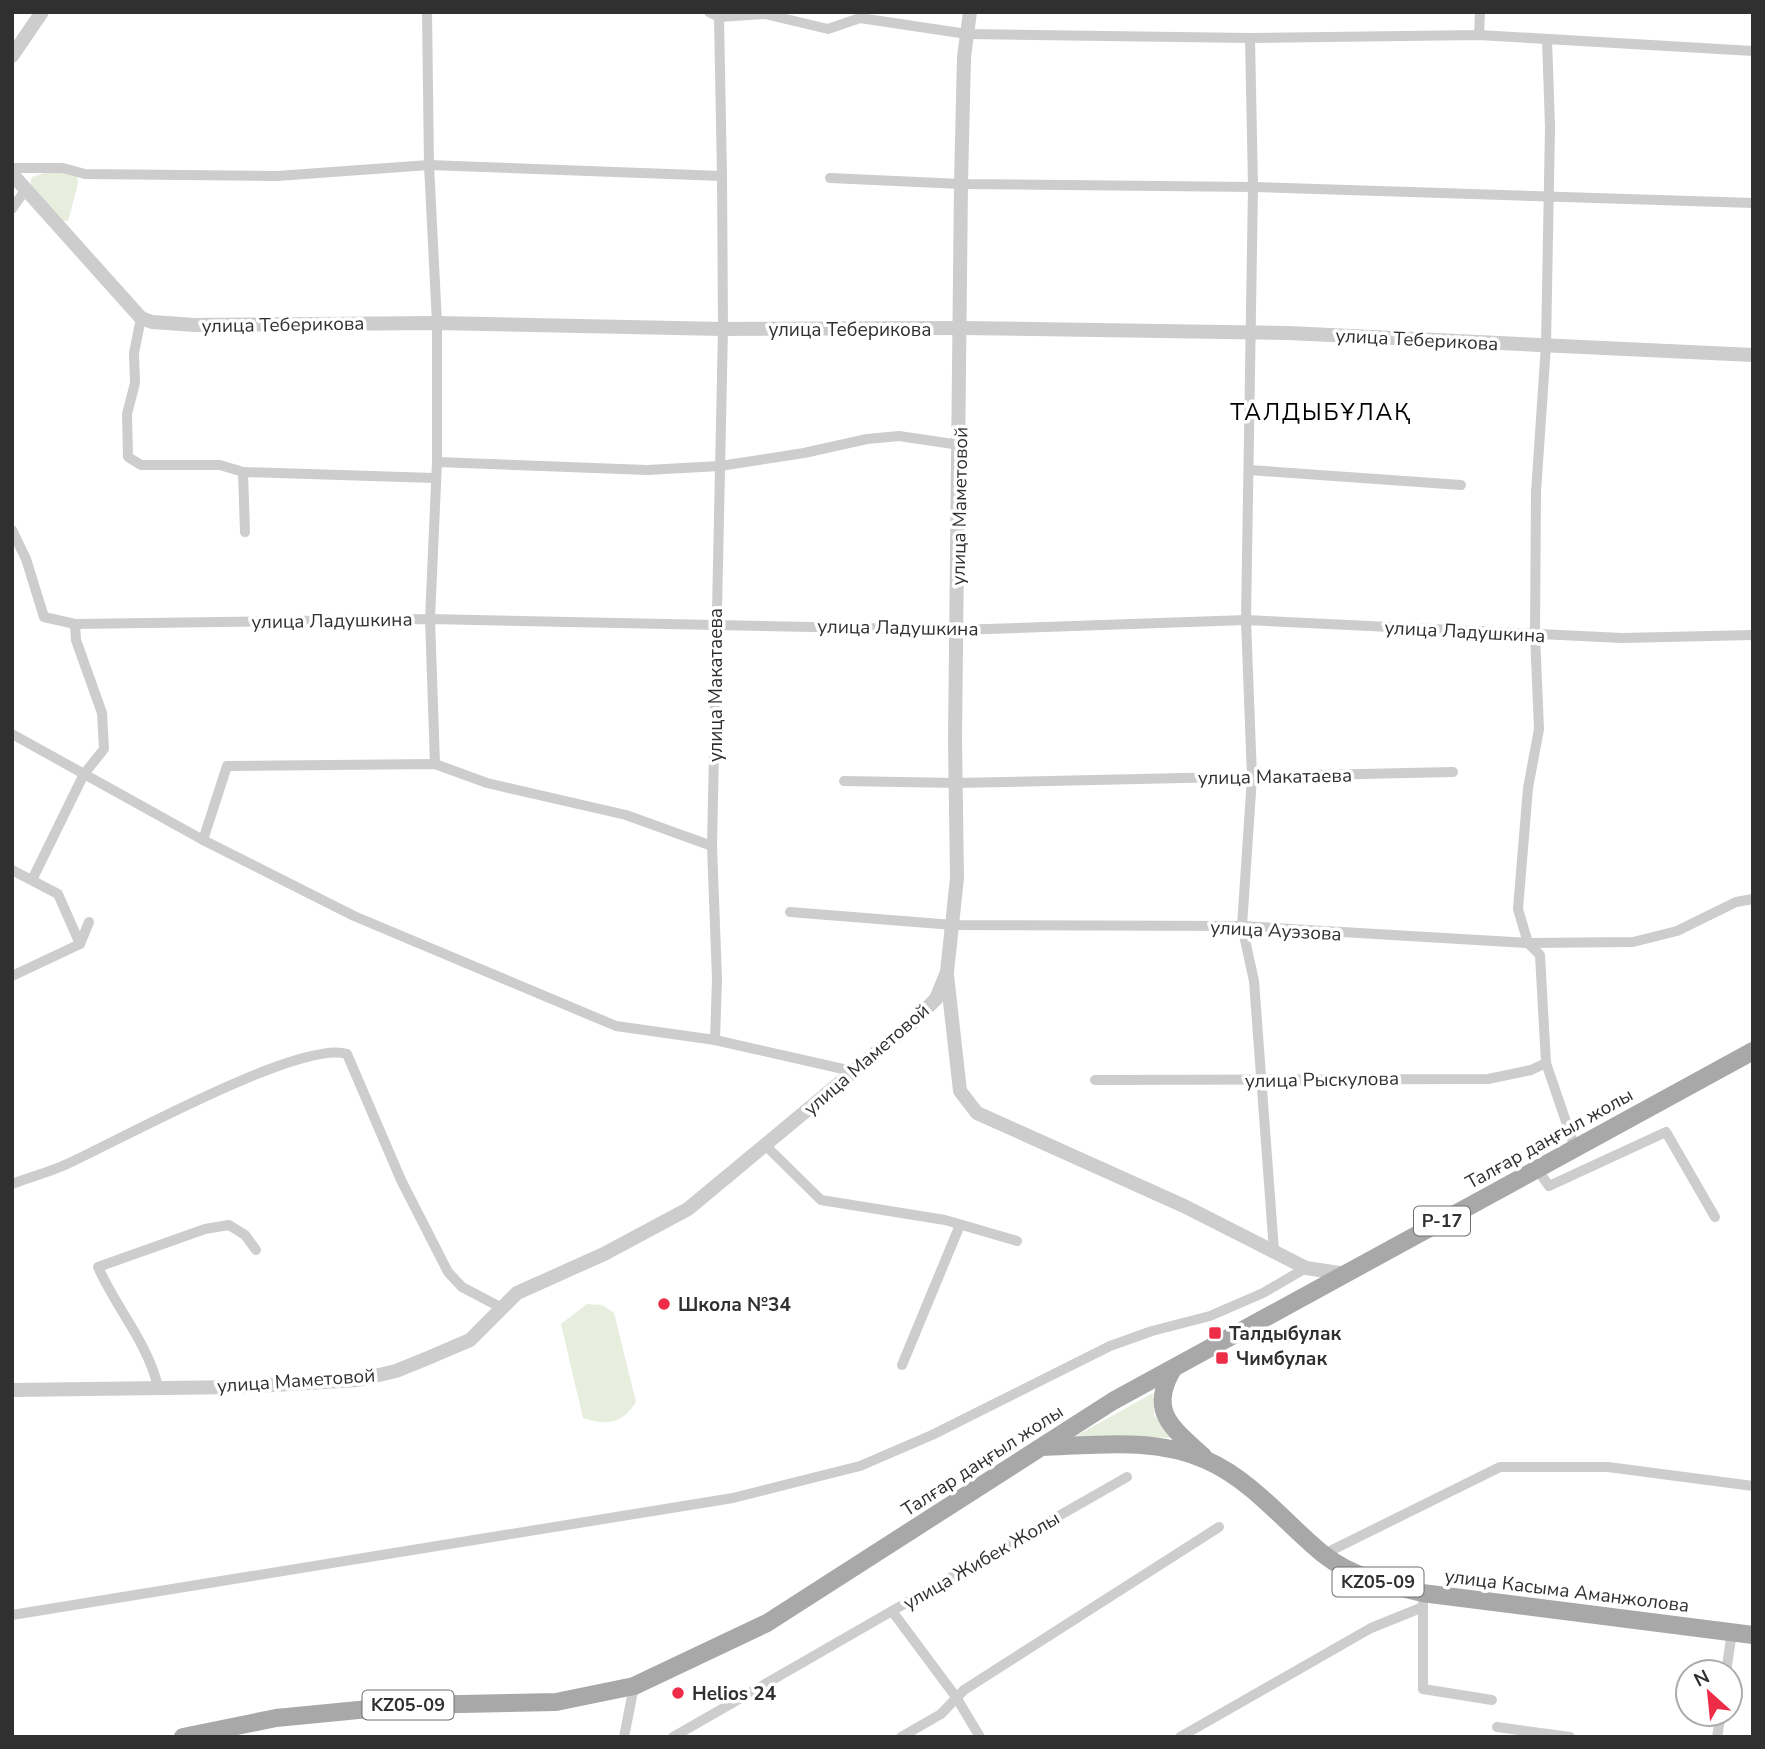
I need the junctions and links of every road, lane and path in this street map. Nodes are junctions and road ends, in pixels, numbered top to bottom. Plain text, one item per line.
1 (42, 12) edge
2 (427, 12) edge
3 (970, 12) edge
4 (1480, 12) edge
5 (714, 15) edge
6 (967, 34) junction
7 (1479, 35) junction
8 (1250, 38) junction
9 (1547, 39) junction
10 (1753, 51) edge
11 (12, 56) edge
12 (429, 164) junction
13 (12, 168) edge
14 (12, 174) edge
15 (722, 176) junction
16 (830, 178) dead end
17 (961, 184) junction
18 (1253, 187) junction
19 (26, 189) junction
20 (1546, 195) junction
21 (1753, 203) edge
22 (12, 209) edge
23 (141, 318) junction
24 (437, 323) junction
25 (961, 328) junction
26 (723, 330) junction
27 (1251, 332) junction
28 (1546, 345) junction
29 (1753, 355) edge
30 (960, 445) junction
31 (437, 462) junction
32 (720, 466) junction
33 (1249, 470) junction
34 (243, 472) junction
35 (434, 478) junction
36 (1461, 485) dead end
37 (12, 530) edge
38 (245, 532) dead end
39 (430, 619) junction
40 (1246, 620) junction
41 (715, 623) junction
42 (75, 624) junction
43 (957, 630) junction
44 (1535, 634) junction
45 (1753, 635) edge
46 (12, 734) edge
47 (436, 764) junction
48 (1453, 772) dead end
49 (84, 774) junction
50 (1252, 777) junction
51 (844, 780) dead end
52 (956, 783) junction
53 (203, 840) junction
54 (712, 846) junction
55 (12, 870) edge
56 (32, 880) junction
57 (1753, 899) edge
58 (790, 912) dead end
59 (89, 922) dead end
60 (953, 925) junction
61 (1241, 926) junction
62 (1528, 943) junction
63 (80, 944) junction
64 (947, 972) junction
65 (12, 976) edge
66 (715, 1040) junction
67 (1753, 1051) edge
68 (1546, 1063) junction
69 (852, 1071) junction
70 (1095, 1080) dead end
71 (1259, 1080) junction
72 (766, 1146) junction
73 (1575, 1148) junction
74 (1538, 1168) junction
75 (12, 1184) edge
76 (1715, 1217) dead end
77 (960, 1225) junction
78 (1017, 1241) dead end
79 (256, 1250) dead end
80 (1274, 1251) junction
81 (1306, 1268) junction
82 (1346, 1274) junction
83 (499, 1307) junction
84 (902, 1365) dead end
85 (1175, 1367) junction
86 (158, 1387) junction
87 (12, 1390) edge
88 (1042, 1447) junction
89 (1208, 1460) junction
90 (1127, 1477) dead end
91 (1753, 1486) edge
92 (1219, 1527) dead end
93 (1324, 1554) junction
94 (1423, 1600) junction
95 (892, 1611) junction
96 (12, 1615) edge
97 (1732, 1632) junction
98 (1753, 1635) edge
99 (1728, 1658) edge
100 (634, 1686) junction
101 (956, 1697) junction
102 (1492, 1700) dead end
103 (1497, 1727) dead end
104 (183, 1737) edge
105 (624, 1737) edge
106 (673, 1737) edge
107 (901, 1737) edge
108 (981, 1737) edge
109 (1180, 1737) edge
110 (1570, 1737) edge

1 - 11 street
2 - 12 street
3 - 6 street, улица Маметовой
4 - 7 street
5 - 6 street
5 - 15 street, улица Макатаева
6 - 8 street
6 - 17 street, улица Маметовой
7 - 8 street
7 - 9 street
8 - 18 street
9 - 10 street
9 - 20 street
12 - 13 street
12 - 15 street
12 - 24 street
14 - 19 street
15 - 26 street, улица Макатаева
16 - 17 street
17 - 18 street
17 - 25 street, улица Маметовой
18 - 20 street
18 - 27 street
19 - 22 street
19 - 23 street
20 - 21 street
20 - 28 street
23 - 24 street, улица Теберикова
23 - 34 street
24 - 26 street, улица Теберикова
24 - 31 street
25 - 26 street, улица Теберикова
25 - 27 street, улица Теберикова
25 - 30 street, улица Маметовой
26 - 32 street, улица Макатаева
27 - 28 street, улица Теберикова
27 - 33 street
28 - 29 street, улица Теберикова
28 - 44 street
30 - 32 street
30 - 43 street, улица Маметовой
31 - 32 street
31 - 35 street
32 - 41 street, улица Макатаева
33 - 36 street
33 - 40 street
34 - 35 street
34 - 38 street
35 - 39 street
37 - 42 street, улица Ладушкина
39 - 41 street, улица Ладушкина
39 - 42 street, улица Ладушкина
39 - 47 street
40 - 43 street, улица Ладушкина
40 - 44 street, улица Ладушкина
40 - 50 street
41 - 43 street, улица Ладушкина
41 - 54 street, улица Макатаева
42 - 49 street
43 - 52 street, улица Маметовой
44 - 45 street, улица Ладушкина
44 - 62 street
46 - 49 street
47 - 53 street
47 - 54 street
48 - 50 street, улица Макатаева
49 - 53 street
49 - 56 street
50 - 52 street, улица Макатаева
50 - 61 street
51 - 52 street, улица Макатаева
52 - 60 street, улица Маметовой
53 - 66 street
54 - 66 street, улица Макатаева
55 - 56 street
56 - 63 street
57 - 62 street, улица Ауэзова
58 - 60 street, улица Ауэзова
59 - 63 street
60 - 61 street, улица Ауэзова
60 - 64 street, улица Маметовой
61 - 62 street, улица Ауэзова
61 - 71 street
62 - 68 street
63 - 65 street
64 - 69 street, улица Маметовой
64 - 80 street
66 - 69 street
67 - 73 main road, Талғар даңғыл жолы / P-17
68 - 71 street, улица Рыскулова
68 - 73 street
69 - 72 street, улица Маметовой
70 - 71 street, улица Рыскулова
71 - 80 street
72 - 77 street
72 - 83 street, улица Маметовой
73 - 74 main road, Талғар даңғыл жолы / P-17
74 - 76 street
74 - 82 main road, Талғар даңғыл жолы / P-17
75 - 83 street
77 - 78 street
77 - 84 street
79 - 86 street
80 - 81 street
81 - 82 street
81 - 96 street
82 - 85 main road, Талғар даңғыл жолы / P-17
83 - 86 street, улица Маметовой
85 - 88 main road, Талғар даңғыл жолы / P-17
85 - 89 main road
86 - 87 street, улица Маметовой
88 - 89 main road, улица Касыма Аманжолова / KZ05-09
88 - 100 main road, Талғар даңғыл жолы / KZ05-09
89 - 93 main road, улица Касыма Аманжолова / KZ05-09
90 - 95 street, улица Жибек Жолы
91 - 93 street
92 - 101 street
93 - 94 main road, улица Касыма Аманжолова / KZ05-09
94 - 97 main road, улица Касыма Аманжолова / KZ05-09
94 - 102 street
94 - 109 street
95 - 101 street, улица Жибек Жолы
95 - 106 street
97 - 98 main road, улица Касыма Аманжолова / KZ05-09
97 - 99 street
100 - 104 main road, Талғар даңғыл жолы / KZ05-09
100 - 105 street
101 - 107 street
101 - 108 street, улица Жибек Жолы
103 - 110 street

